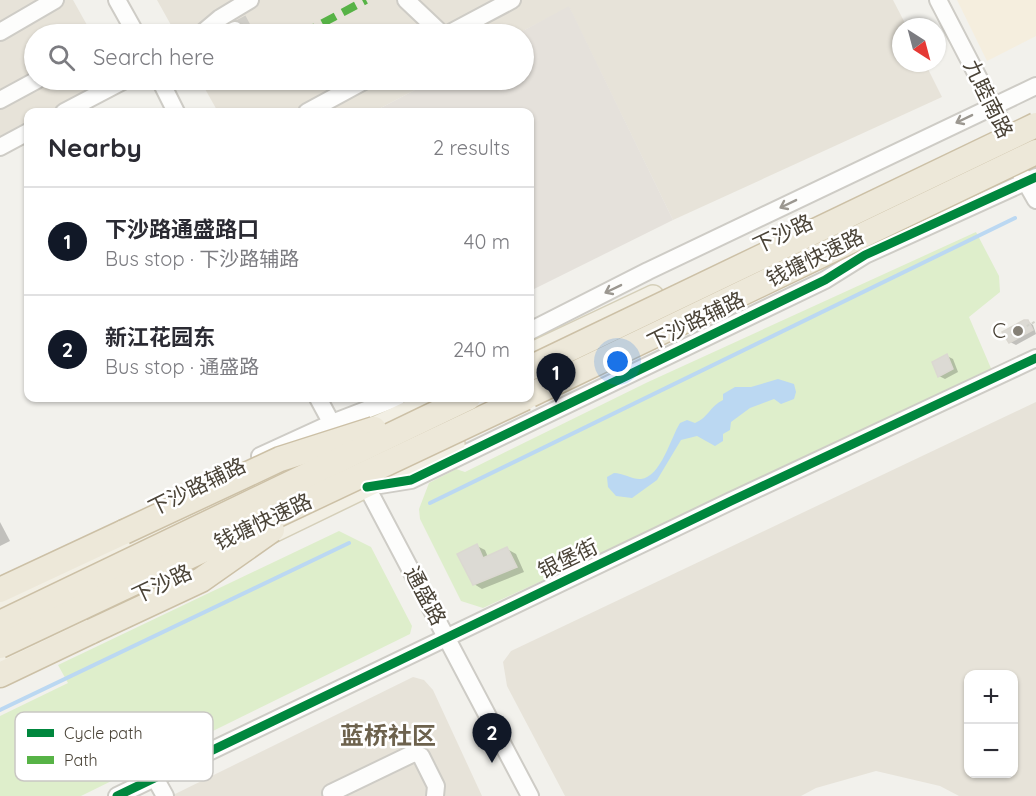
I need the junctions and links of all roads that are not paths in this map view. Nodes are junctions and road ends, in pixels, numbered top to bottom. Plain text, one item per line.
1 (55, 0) edge
2 (117, 0) edge
3 (250, 0) edge
4 (406, 0) edge
5 (512, 0) edge
6 (938, 0) edge
7 (130, 24) edge
8 (213, 24) edge
9 (431, 24) edge
10 (467, 24) edge
11 (0, 33) edge
12 (1036, 86) edge
13 (24, 87) edge
14 (106, 90) edge
15 (165, 90) edge
16 (348, 90) edge
17 (0, 100) edge
18 (993, 105) junction
19 (72, 108) edge
20 (174, 108) edge
21 (314, 108) edge
22 (1036, 116) edge
23 (1036, 125) edge
24 (1005, 129) junction
25 (24, 134) edge
26 (0, 147) edge
27 (1036, 152) edge
28 (964, 160) junction
29 (1030, 168) edge
30 (1036, 200) edge
31 (534, 329) edge
32 (534, 352) edge
33 (1036, 358) edge
34 (534, 366) edge
35 (534, 393) edge
36 (320, 402) edge
37 (387, 402) edge
38 (447, 402) edge
39 (448, 402) edge
40 (449, 402) edge
41 (517, 402) edge
42 (332, 423) junction
43 (342, 443) junction
44 (367, 487) junction
45 (323, 494) junction
46 (275, 530) junction
47 (0, 583) edge
48 (0, 590) edge
49 (0, 606) edge
50 (0, 623) edge
51 (446, 638) junction
52 (0, 646) edge
53 (0, 661) edge
54 (0, 675) edge
55 (0, 685) edge
56 (213, 750) edge
57 (149, 781) edge
58 (157, 781) edge
59 (330, 795) edge
60 (117, 796) edge
61 (165, 796) edge
62 (435, 796) edge
63 (530, 796) edge

1 - 11 street
2 - 7 street
3 - 8 street
4 - 9 street
5 - 10 street
6 - 18 street, 九睦南路
12 - 18 street
13 - 17 street
14 - 19 street
15 - 20 street
16 - 21 street
18 - 24 street, 九睦南路
18 -> 31 street
22 - 24 main road, 下沙路
22 - 28 highway, bridge
23 - 28 highway, 钱塘快速路, bridge
24 - 29 street
24 - 32 main road, 下沙路
25 - 26 street
27 - 35 highway, 钱塘快速路, bridge
28 - 34 highway, 钱塘快速路, bridge
29 - 30 street
29 - 44 main road, 下沙路
33 - 51 street, 银堡街
36 - 42 street, 通盛路
37 - 42 street, 下沙路辅路
38 - 48 highway, bridge
39 - 43 main road
40 - 50 highway, 钱塘快速路, bridge
41 - 45 highway, 钱塘快速路, bridge
42 - 43 street, 通盛路
42 - 47 street, 下沙路辅路
43 - 44 street, 通盛路
43 - 49 main road
44 - 46 main road, 下沙路
44 - 51 street, 通盛路
45 - 52 highway, 钱塘快速路, bridge
45 - 54 highway, bridge
46 - 53 main road, 下沙路
46 - 55 street
51 - 56 street, 银堡街
51 - 63 street, 通盛路
57 - 60 street, 银堡街
58 - 61 street
59 - 62 street

